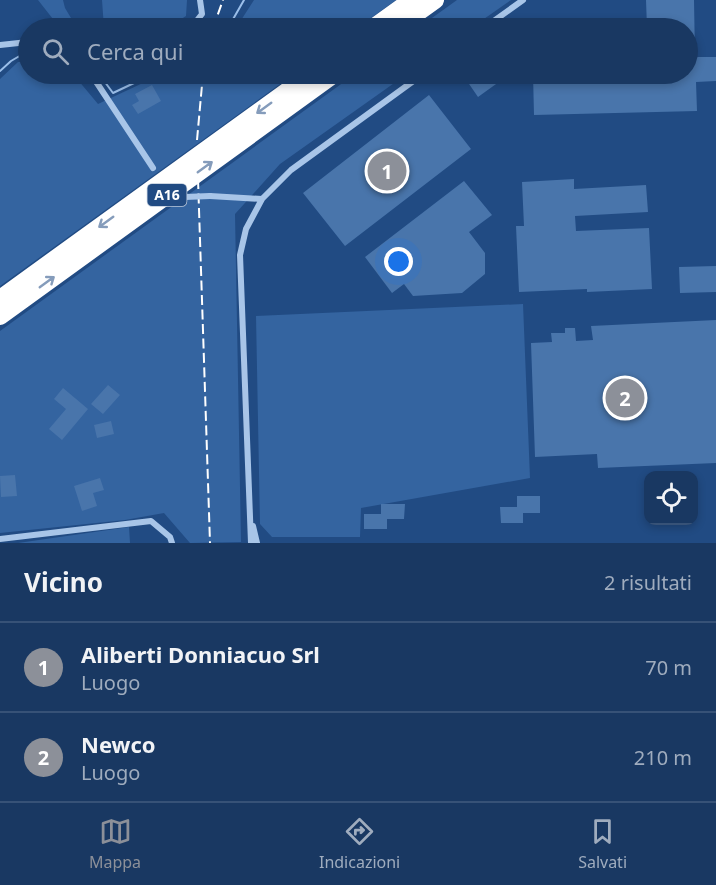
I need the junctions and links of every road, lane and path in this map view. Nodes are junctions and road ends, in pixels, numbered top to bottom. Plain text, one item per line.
1 (200, 0) edge
2 (412, 0) edge
3 (435, 0) edge
4 (523, 0) edge
5 (199, 18) edge
6 (387, 18) edge
7 (410, 18) edge
8 (498, 18) edge
9 (18, 43) edge
10 (0, 45) edge
11 (98, 84) edge
12 (297, 84) edge
13 (320, 84) edge
14 (409, 84) edge
15 (153, 168) dead end
16 (185, 197) dead end
17 (262, 199) junction
18 (0, 299) edge
19 (0, 316) edge
20 (250, 514) junction
21 (0, 539) edge
22 (172, 543) edge
23 (251, 543) edge
24 (258, 543) edge

1 - 5 street
2 - 6 highway
3 - 7 highway
4 - 8 street
9 - 10 street
11 - 15 street
12 -> 18 highway, A16
19 -> 13 highway, A16
14 - 17 street
16 - 17 street, bridge
17 - 20 street
20 - 23 street
20 - 24 street
21 - 22 street

